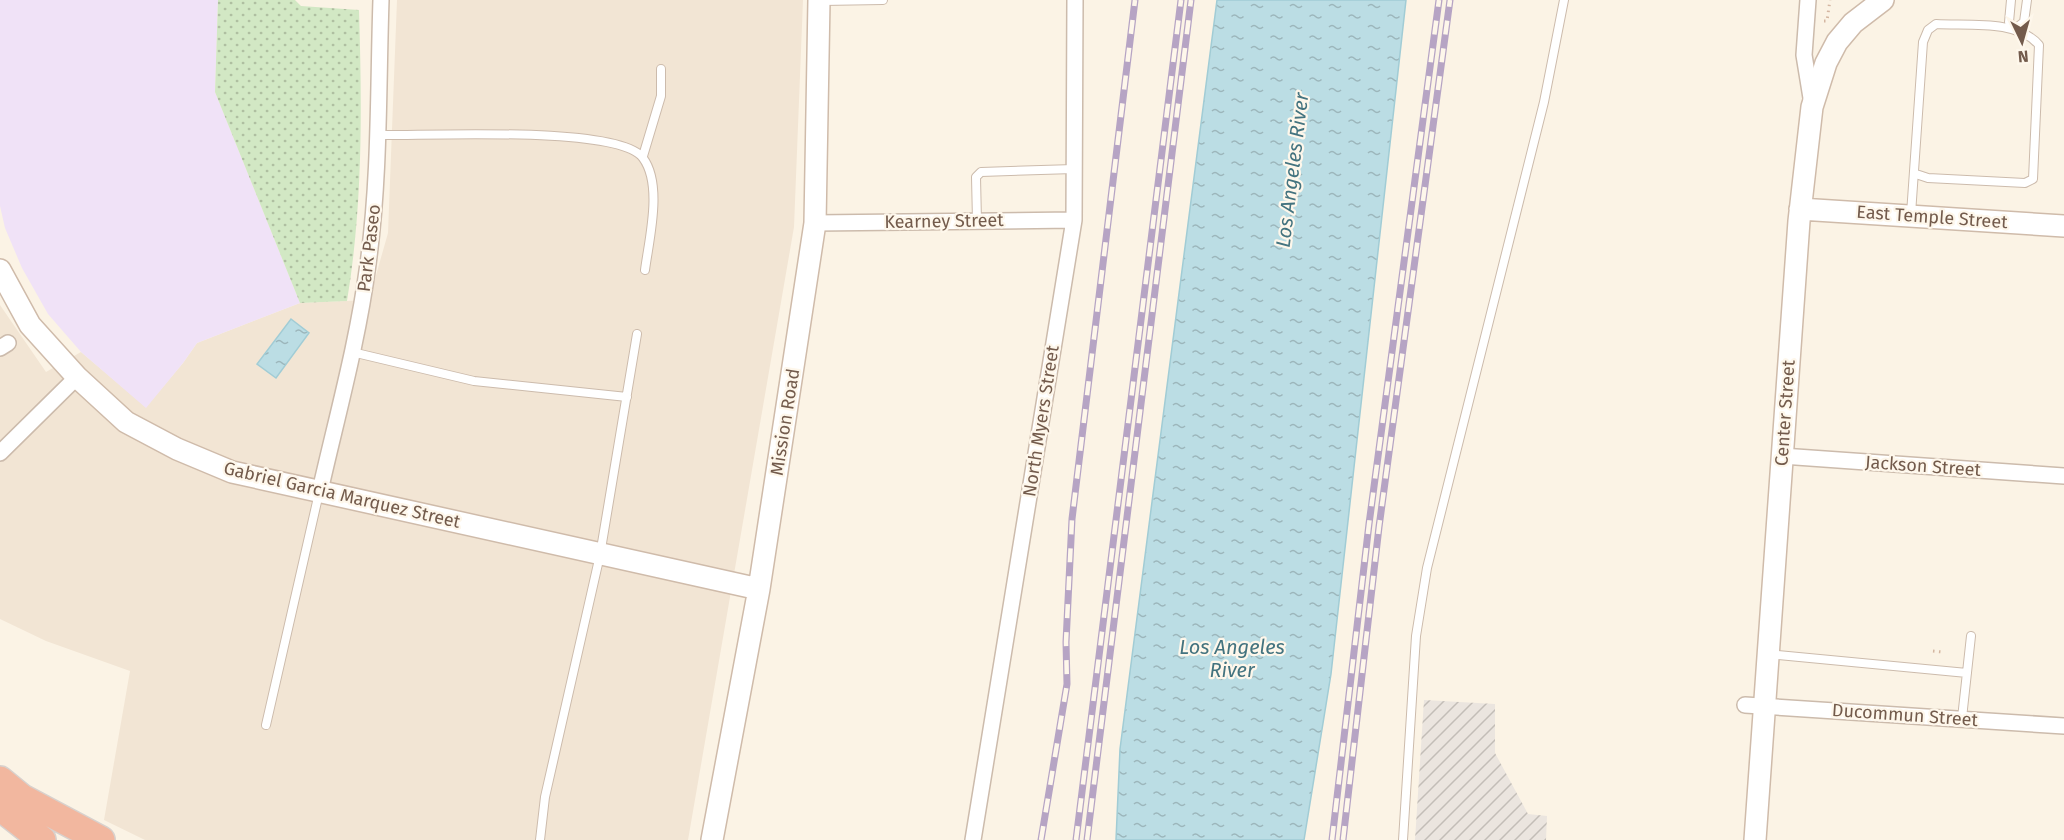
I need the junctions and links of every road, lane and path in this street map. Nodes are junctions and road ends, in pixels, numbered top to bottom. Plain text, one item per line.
1 (381, 0) edge
2 (819, 0) edge
3 (883, 0) edge
4 (1075, 0) edge
5 (1564, 0) edge
6 (1808, 0) edge
7 (1830, 0) edge
8 (1883, 0) edge
9 (2011, 0) edge
10 (2027, 0) edge
11 (1824, 21) dead end
12 (2014, 29) junction
13 (661, 69) dead end
14 (1812, 106) junction
15 (378, 135) junction
16 (642, 156) junction
17 (1074, 169) junction
18 (1916, 174) junction
19 (1800, 209) junction
20 (1911, 216) junction
21 (1074, 220) junction
22 (977, 221) junction
23 (815, 223) junction
24 (2064, 226) edge
25 (645, 270) dead end
26 (1, 273) edge
27 (637, 334) dead end
28 (352, 352) junction
29 (77, 377) junction
30 (627, 397) junction
31 (0, 453) edge
32 (1782, 456) junction
33 (2064, 476) edge
34 (320, 491) junction
35 (600, 555) junction
36 (759, 589) junction
37 (1971, 636) dead end
38 (1933, 651) dead end
39 (1942, 652) dead end
40 (1767, 654) junction
41 (1967, 673) junction
42 (1754, 705) junction
43 (1962, 718) junction
44 (266, 725) dead end
45 (2064, 726) edge
46 (0, 780) edge
47 (0, 807) edge
48 (1753, 836) edge
49 (42, 840) edge
50 (101, 840) edge
51 (540, 840) edge
52 (712, 840) edge
53 (973, 840) edge
54 (1403, 840) edge

1 - 15 street, Park Paseo
2 - 3 lane
2 - 23 street, Mission Road
4 - 17 street, North Myers Street
5 - 54 lane
6 - 14 street, Center Street
7 - 11 path
8 - 14 street
9 - 12 lane
10 - 12 lane
12 - 18 lane
12 - 18 lane
13 - 16 lane
14 - 19 street, Center Street
15 - 16 lane
15 - 28 street, Park Paseo
16 - 25 lane
17 - 21 street, North Myers Street
17 - 22 lane
18 - 20 lane
19 - 20 street, East Temple Street
19 - 32 street, Center Street
20 - 24 street, East Temple Street
21 - 22 street, Kearney Street
21 - 53 street, North Myers Street
22 - 23 street, Kearney Street
23 - 36 street, Mission Road
26 - 29 street, Gabriel Garcia Marquez Street
27 - 30 lane
28 - 30 lane
28 - 34 street, Park Paseo
29 - 31 street
29 - 34 street, Gabriel Garcia Marquez Street
30 - 35 lane
32 - 33 street, Jackson Street
32 - 40 street, Center Street
34 - 35 street, Gabriel Garcia Marquez Street
34 - 44 lane
35 - 36 street, Gabriel Garcia Marquez Street
35 - 51 lane
36 - 52 street, Mission Road
37 - 41 lane
38 - 39 path
40 - 41 lane
40 - 42 street, Center Street
41 - 43 lane
42 - 43 street, Ducommun Street
42 - 48 street, Center Street
43 - 45 street, Ducommun Street
46 - 50 highway
47 - 49 highway

